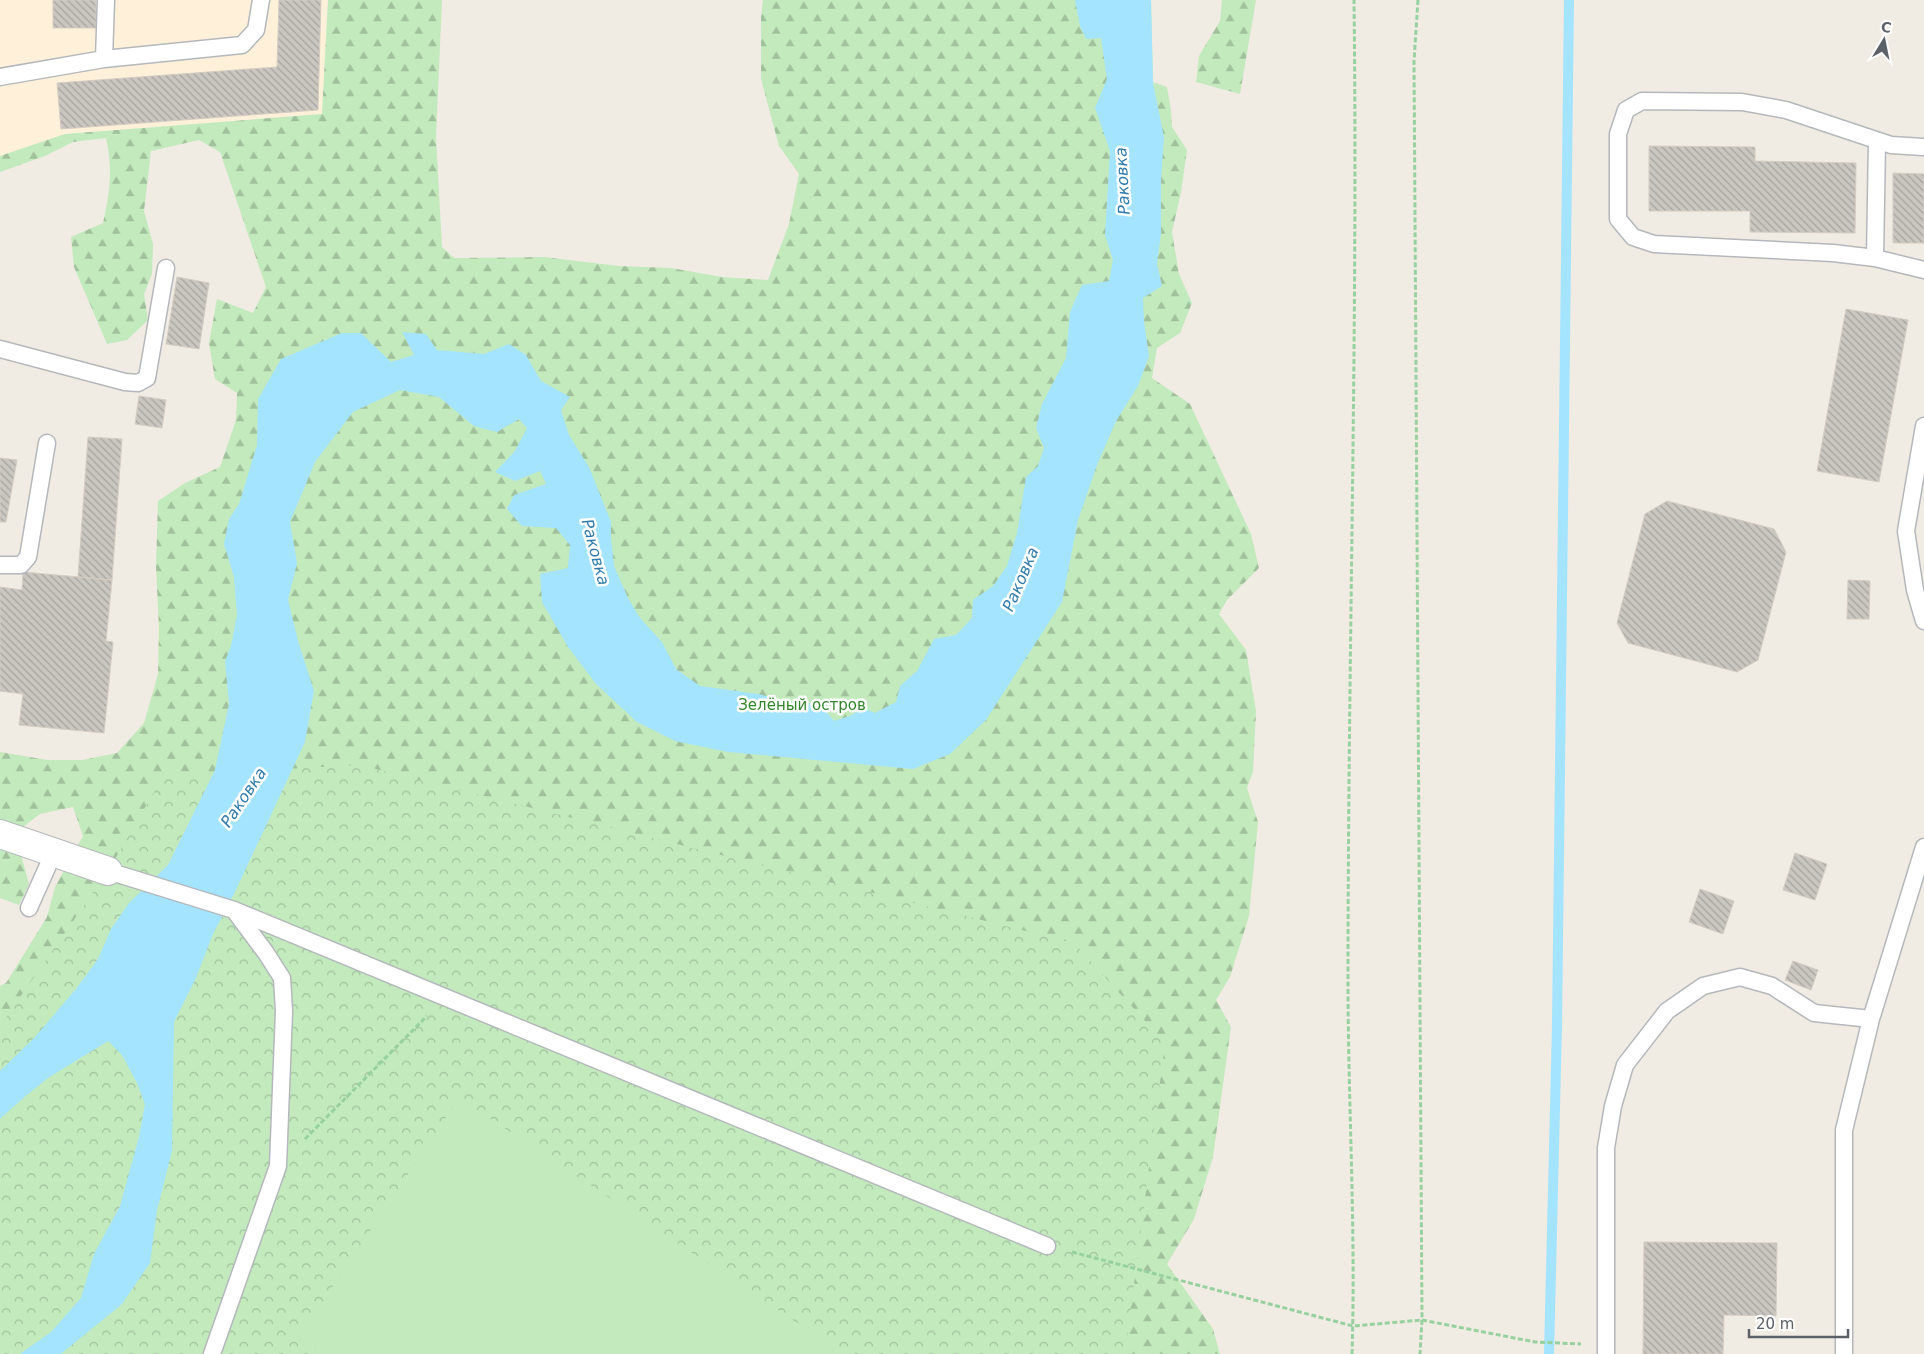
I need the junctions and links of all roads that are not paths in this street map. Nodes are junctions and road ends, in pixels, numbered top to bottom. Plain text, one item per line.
1 (106, 0) edge
2 (261, 0) edge
3 (104, 59) junction
4 (0, 77) edge
5 (1877, 141) junction
6 (1924, 147) edge
7 (1874, 258) junction
8 (166, 268) dead end
9 (1924, 270) edge
10 (0, 349) edge
11 (1924, 426) edge
12 (47, 443) dead end
13 (0, 565) edge
14 (1924, 621) edge
15 (0, 834) edge
16 (1924, 847) edge
17 (54, 852) junction
18 (108, 871) joint
19 (29, 908) dead end
20 (234, 910) junction
21 (1871, 1020) junction
22 (1047, 1246) road end
23 (212, 1354) edge
24 (1606, 1354) edge
25 (1844, 1354) edge

1 - 3 lane
2 - 3 lane
3 - 4 lane
5 - 6 lane
5 - 7 lane
5 - 7 lane
7 - 9 lane
8 - 10 lane
11 - 14 lane
12 - 13 lane
15 - 17 street
16 - 21 lane
17 - 18 street
17 - 19 lane
18 - 20 lane
20 - 22 lane
20 - 23 lane
21 - 24 lane
21 - 25 lane

